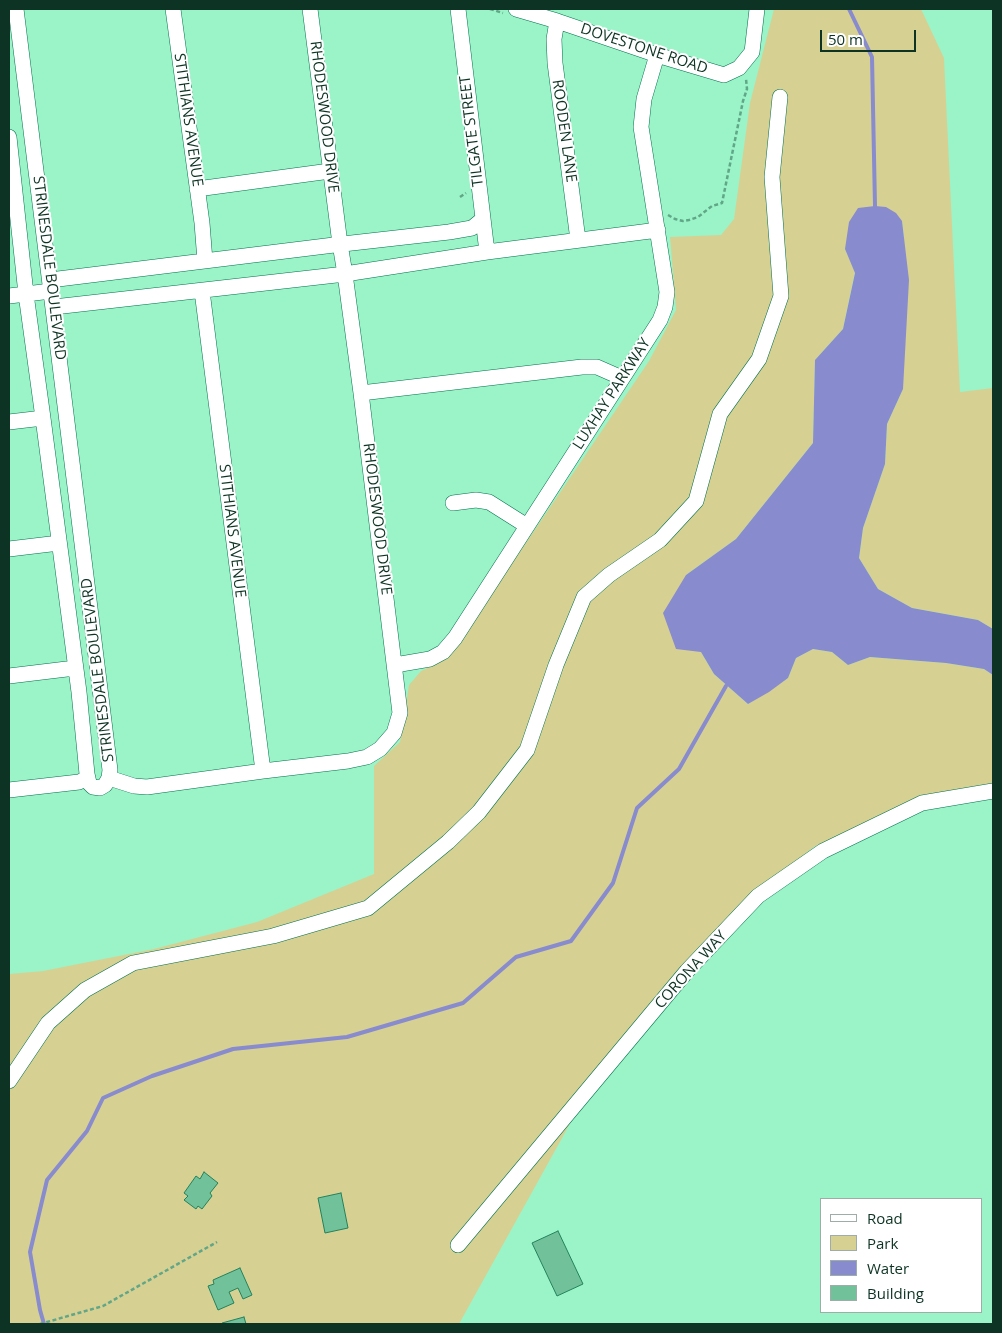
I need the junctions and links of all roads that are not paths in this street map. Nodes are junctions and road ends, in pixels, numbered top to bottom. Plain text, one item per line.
1 (16, 9) edge
2 (173, 9) edge
3 (310, 9) edge
4 (458, 9) edge
5 (516, 9) edge
6 (757, 9) edge
7 (557, 21) junction
8 (15, 45) edge
9 (658, 55) junction
10 (780, 97) dead end
11 (9, 137) edge
12 (36, 169) junction
13 (330, 172) junction
14 (11, 173) edge
15 (197, 189) junction
16 (483, 218) junction
17 (658, 230) junction
18 (578, 240) junction
19 (340, 244) junction
20 (487, 252) junction
21 (205, 261) junction
22 (345, 274) junction
23 (51, 285) junction
24 (202, 291) junction
25 (26, 294) junction
26 (9, 296) edge
27 (54, 308) junction
28 (622, 378) junction
29 (361, 393) junction
30 (44, 418) junction
31 (9, 422) edge
32 (453, 503) dead end
33 (527, 526) junction
34 (59, 543) junction
35 (9, 549) edge
36 (395, 665) junction
37 (75, 668) junction
38 (9, 676) edge
39 (263, 770) junction
40 (88, 778) junction
41 (109, 778) junction
42 (9, 790) edge
43 (993, 790) edge
44 (9, 1081) edge
45 (458, 1245) dead end

1 - 8 street, STRINESDALE BOULEVARD
2 - 15 street, STITHIANS AVENUE
3 - 13 street, RHODESWOOD DRIVE
4 - 16 street, TILGATE STREET
5 - 7 street, DOVESTONE ROAD
6 - 9 street, DOVESTONE ROAD
7 - 9 street, DOVESTONE ROAD
7 - 18 street, ROODEN LANE
8 - 12 street, STRINESDALE BOULEVARD
9 - 17 street, LUXHAY PARKWAY
10 - 44 street
11 - 14 street, STRINESDALE BOULEVARD
12 - 14 street
12 - 23 street, STRINESDALE BOULEVARD
13 - 15 street
13 - 19 street, RHODESWOOD DRIVE
14 - 25 street, STRINESDALE BOULEVARD
15 - 21 street, STITHIANS AVENUE
16 - 19 street
16 - 20 street, TILGATE STREET
17 - 18 street
17 - 28 street, LUXHAY PARKWAY
18 - 20 street
19 - 21 street
19 - 22 street, RHODESWOOD DRIVE
20 - 22 street
21 - 23 street
22 - 24 street
22 - 29 street, RHODESWOOD DRIVE
23 - 25 street
23 - 27 street, STRINESDALE BOULEVARD
24 - 27 street
24 - 39 street, STITHIANS AVENUE
25 - 26 street
25 - 30 street, STRINESDALE BOULEVARD
27 - 41 street, STRINESDALE BOULEVARD
28 - 29 street
28 - 33 street, LUXHAY PARKWAY
29 - 36 street, RHODESWOOD DRIVE
30 - 31 street
30 - 34 street, STRINESDALE BOULEVARD
32 - 33 street
33 - 36 street, LUXHAY PARKWAY
34 - 35 street
34 - 37 street, STRINESDALE BOULEVARD
36 - 39 street, RHODESWOOD DRIVE
37 - 38 street
37 - 40 street, STRINESDALE BOULEVARD
39 - 41 street, RHODESWOOD DRIVE
40 - 41 street, STRINESDALE BOULEVARD
40 - 42 street
43 - 45 street, CORONA WAY

